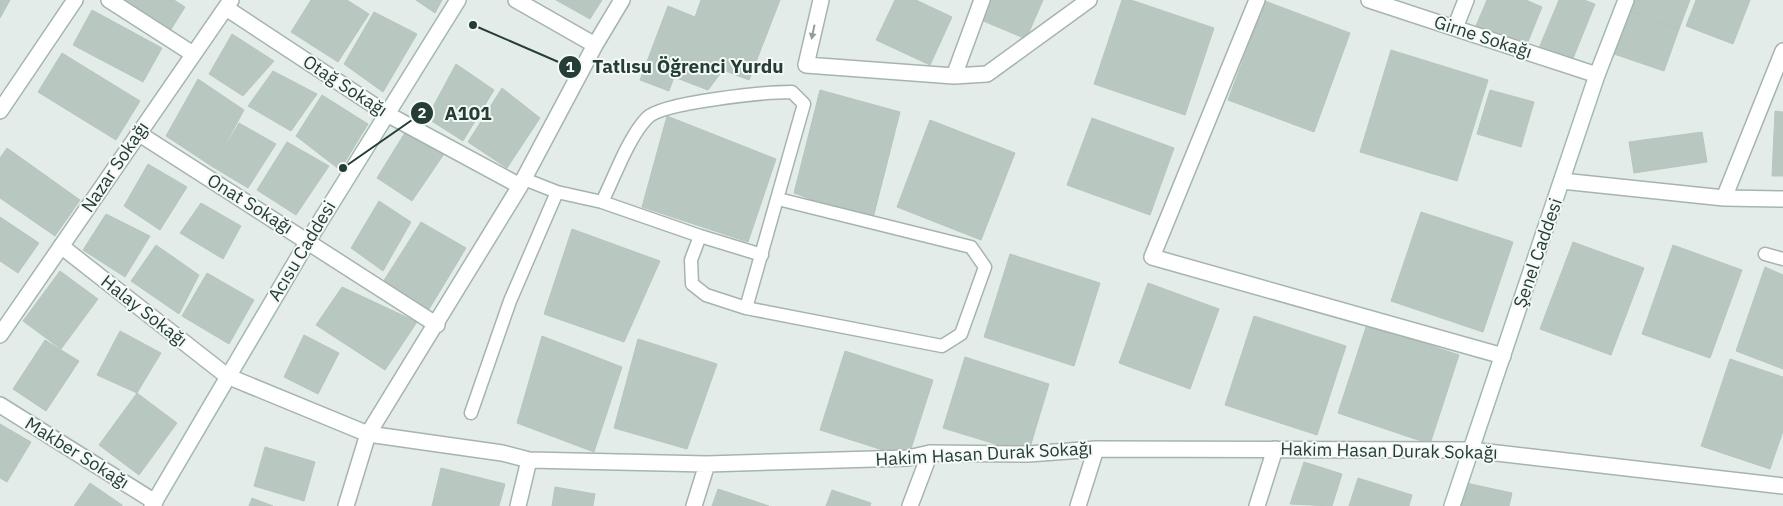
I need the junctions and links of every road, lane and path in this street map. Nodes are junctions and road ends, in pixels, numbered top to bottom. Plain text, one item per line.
1 (75, 0) edge
2 (109, 0) edge
3 (458, 0) edge
4 (516, 0) edge
5 (622, 0) edge
6 (821, 0) edge
7 (982, 0) edge
8 (1089, 0) edge
9 (1257, 0) edge
10 (1369, 0) edge
11 (1466, 0) edge
12 (1626, 0) edge
13 (228, 4) edge
14 (1455, 28) junction
15 (595, 45) junction
16 (1783, 51) edge
17 (193, 54) junction
18 (1597, 75) junction
19 (954, 76) junction
20 (0, 111) edge
21 (387, 114) junction
22 (138, 133) junction
23 (1562, 181) junction
24 (522, 183) junction
25 (557, 192) junction
26 (1724, 198) junction
27 (1783, 199) edge
28 (778, 200) junction
29 (602, 202) junction
30 (700, 236) junction
31 (308, 241) junction
32 (62, 246) junction
33 (1765, 254) dead end
34 (762, 255) junction
35 (1783, 260) edge
36 (746, 308) junction
37 (436, 325) junction
38 (0, 336) edge
39 (1503, 356) junction
40 (227, 376) junction
41 (0, 405) edge
42 (471, 413) dead end
43 (368, 434) junction
44 (1096, 449) junction
45 (1275, 449) junction
46 (1471, 450) junction
47 (930, 453) junction
48 (529, 460) junction
49 (706, 464) junction
50 (1783, 486) edge
51 (153, 504) edge
52 (346, 506) edge
53 (518, 506) edge
54 (694, 506) edge
55 (910, 506) edge
56 (1078, 506) edge
57 (1257, 506) edge
58 (1452, 506) edge

1 - 20 street
2 - 17 street
3 - 21 street, Acısu Caddesi
4 - 15 street
5 - 15 street
6 -> 19 street
7 - 19 street
8 - 19 street
9 - 39 street
10 - 14 street, Girne Sokağı
11 - 14 street
12 - 18 street, Şenel Caddesi
13 - 17 street, Nazar Sokağı
13 - 21 street, Otağ Sokağı
14 - 18 street, Girne Sokağı
15 - 24 street
16 - 26 street
17 - 22 street, Nazar Sokağı
18 - 23 street, Şenel Caddesi
21 - 24 street, Otağ Sokağı
21 - 31 street, Acısu Caddesi
22 - 31 street, Onat Sokağı
22 - 32 street, Nazar Sokağı
23 - 26 street
23 - 39 street, Şenel Caddesi
24 - 25 lane
24 - 37 street
25 - 29 lane
25 - 42 lane
26 - 27 street
28 - 29 lane
28 - 34 lane
28 - 36 lane
29 - 30 lane
30 - 34 lane
30 - 36 lane
31 - 37 street, Onat Sokağı
31 - 40 street, Acısu Caddesi
32 - 38 street, Nazar Sokağı
32 - 40 street, Halay Sokağı
33 - 35 lane
34 - 36 lane
37 - 43 street
39 - 46 street, Şenel Caddesi
40 - 43 street, Hakim Hasan Durak Sokağı
40 - 51 street, Acısu Caddesi
41 - 51 street, Makber Sokağı
43 - 48 street, Hakim Hasan Durak Sokağı
43 - 52 street
44 - 45 street, Hakim Hasan Durak Sokağı
44 - 47 street, Hakim Hasan Durak Sokağı
44 - 56 street
45 - 46 street, Hakim Hasan Durak Sokağı
45 - 57 street
46 - 50 street, Hakim Hasan Durak Sokağı
46 - 58 street, Şenel Caddesi
47 - 49 street, Hakim Hasan Durak Sokağı
47 - 55 street
48 - 49 street, Hakim Hasan Durak Sokağı
48 - 53 street
49 - 54 street

